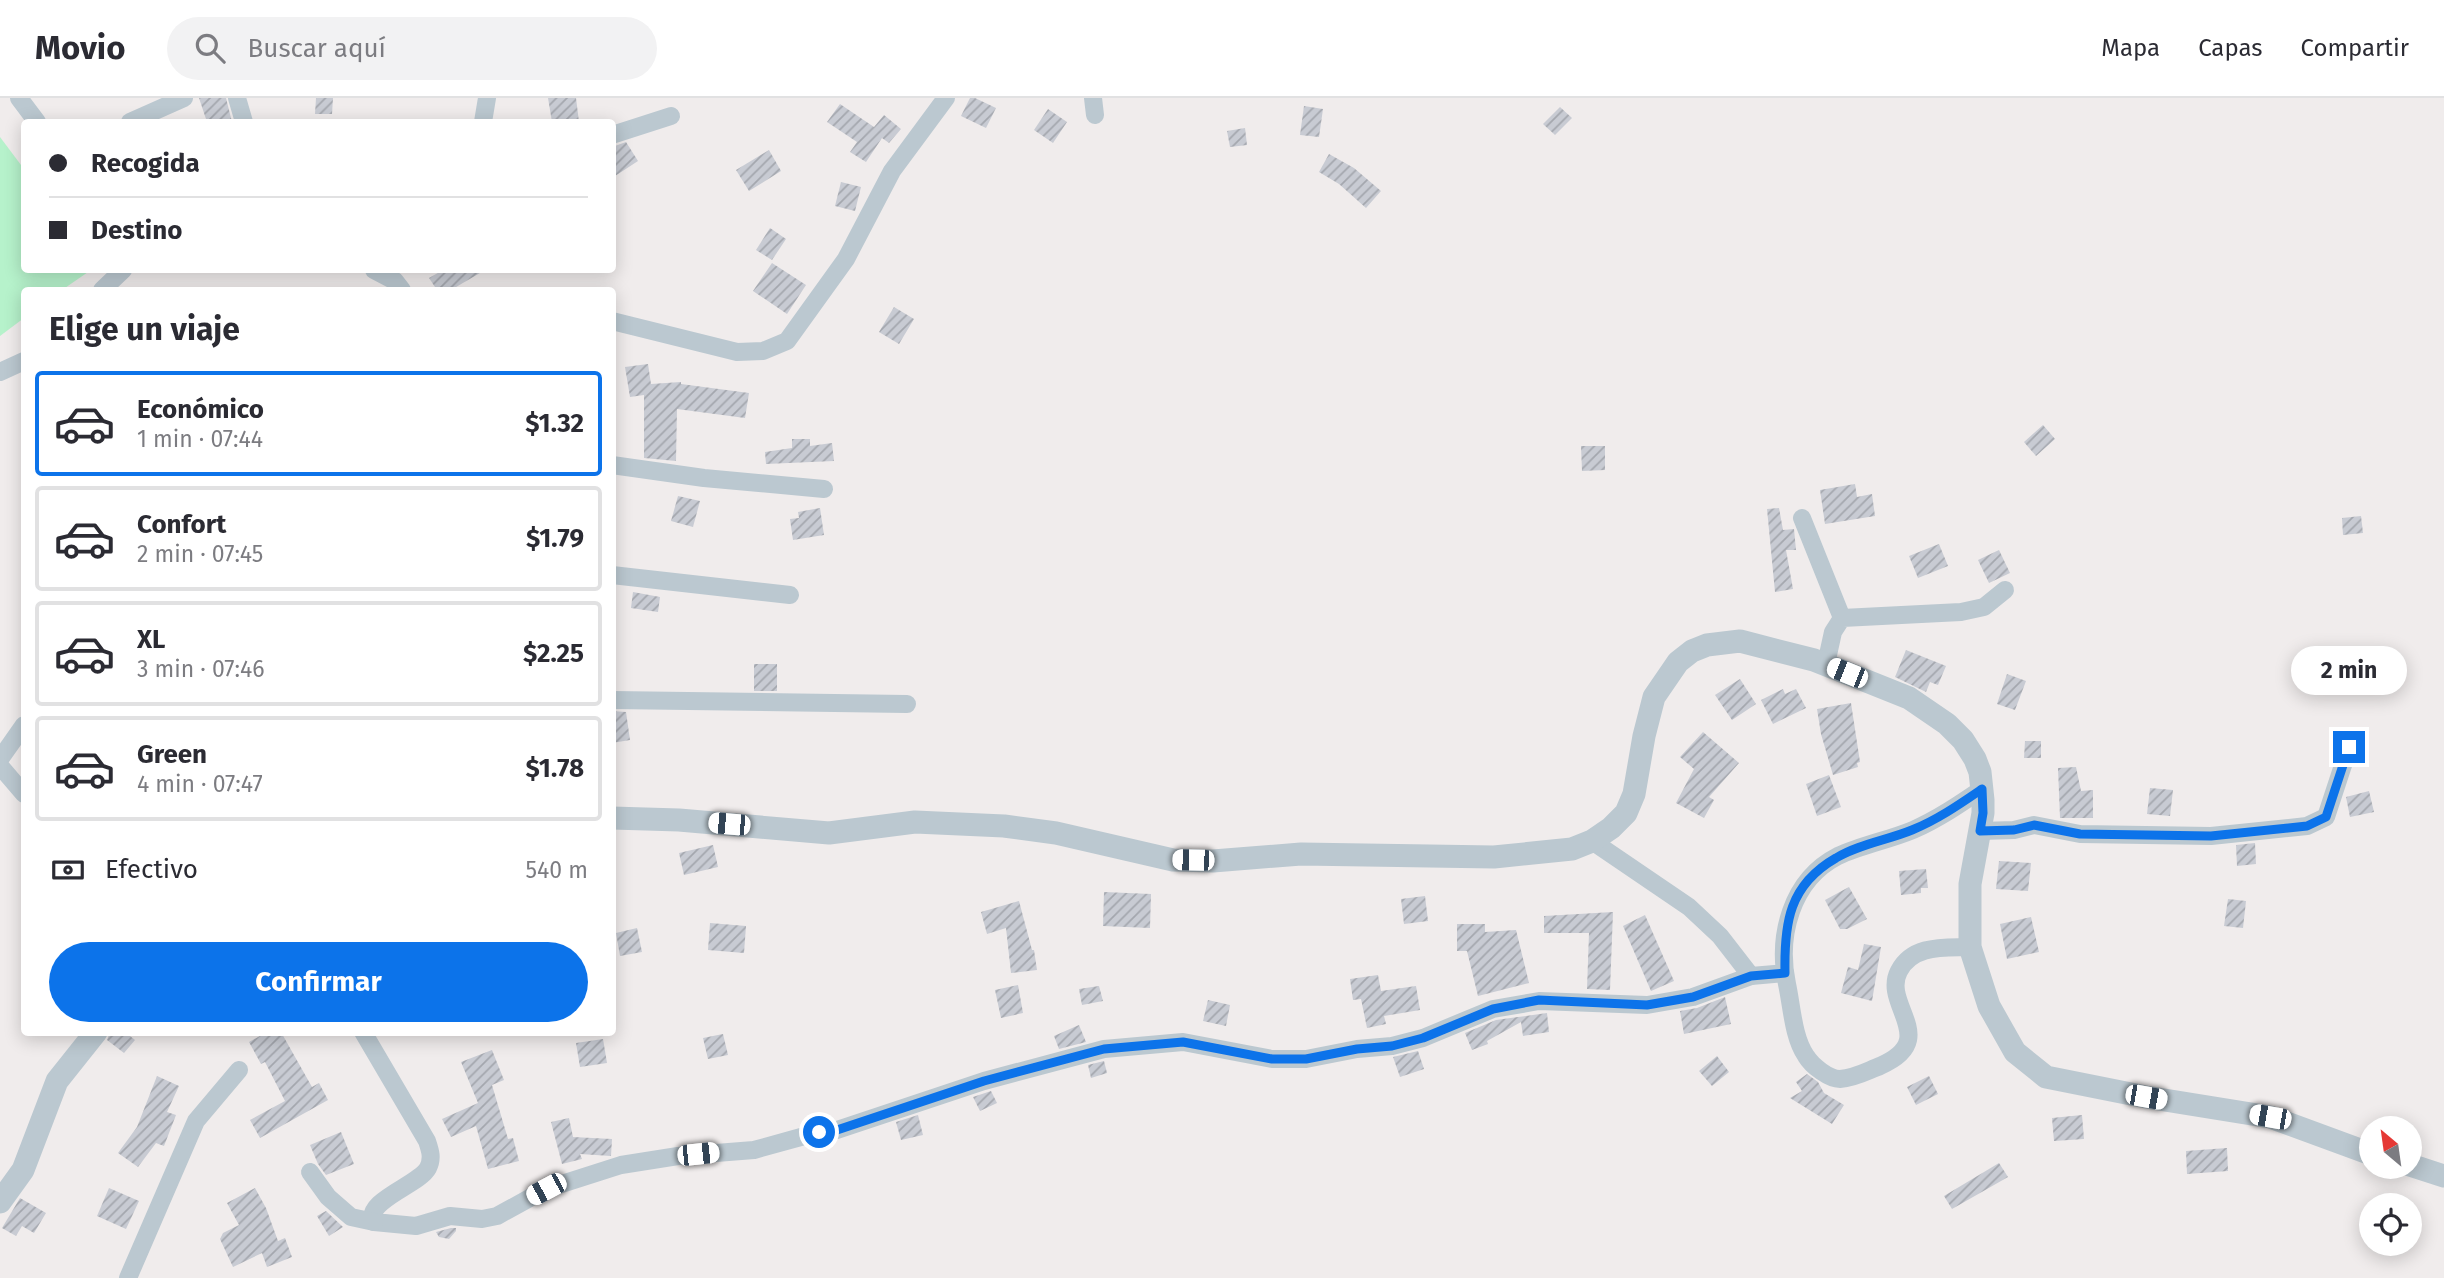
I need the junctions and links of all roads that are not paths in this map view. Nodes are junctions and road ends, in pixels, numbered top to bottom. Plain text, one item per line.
1 (19, 98) edge
2 (184, 98) edge
3 (237, 98) edge
4 (487, 98) edge
5 (947, 98) edge
6 (671, 116) dead end
7 (35, 119) edge
8 (137, 119) edge
9 (243, 119) edge
10 (484, 119) edge
11 (616, 134) edge
12 (120, 273) edge
13 (382, 273) edge
14 (401, 280) edge
15 (105, 287) edge
16 (616, 322) edge
17 (21, 362) edge
18 (0, 372) edge
19 (616, 466) edge
20 (824, 489) dead end
21 (1802, 518) dead end
22 (616, 575) edge
23 (2005, 590) dead end
24 (790, 595) dead end
25 (1842, 618) junction
26 (1826, 664) junction
27 (616, 700) edge
28 (907, 704) dead end
29 (21, 729) edge
30 (2349, 747) dead end
31 (0, 759) edge
32 (0, 766) edge
33 (1982, 789) junction
34 (21, 790) edge
35 (616, 818) edge
36 (1980, 831) junction
37 (1592, 841) junction
38 (1970, 947) junction
39 (1785, 973) junction
40 (1751, 976) junction
41 (93, 1036) edge
42 (365, 1036) edge
43 (239, 1070) dead end
44 (2359, 1150) edge
45 (2422, 1170) edge
46 (310, 1172) dead end
47 (2444, 1176) edge
48 (0, 1202) edge
49 (374, 1222) junction
50 (128, 1278) edge

1 - 7 street
2 - 8 street
3 - 9 street
4 - 10 street
5 - 16 street
6 - 11 street
12 - 15 street
13 - 14 street
17 - 18 street
19 - 20 street
21 - 25 street
22 - 24 street
23 - 25 street
25 - 26 street
26 - 33 street
26 - 37 street
27 - 28 street
29 - 31 street
30 - 36 street
32 - 34 street
33 - 36 street
33 - 39 street
35 - 37 street
36 - 38 street
37 - 40 street
38 - 39 street
38 - 44 street
39 - 40 street
40 - 49 street
41 - 48 street
42 - 49 street
43 - 50 street
45 - 47 street
46 - 49 street

